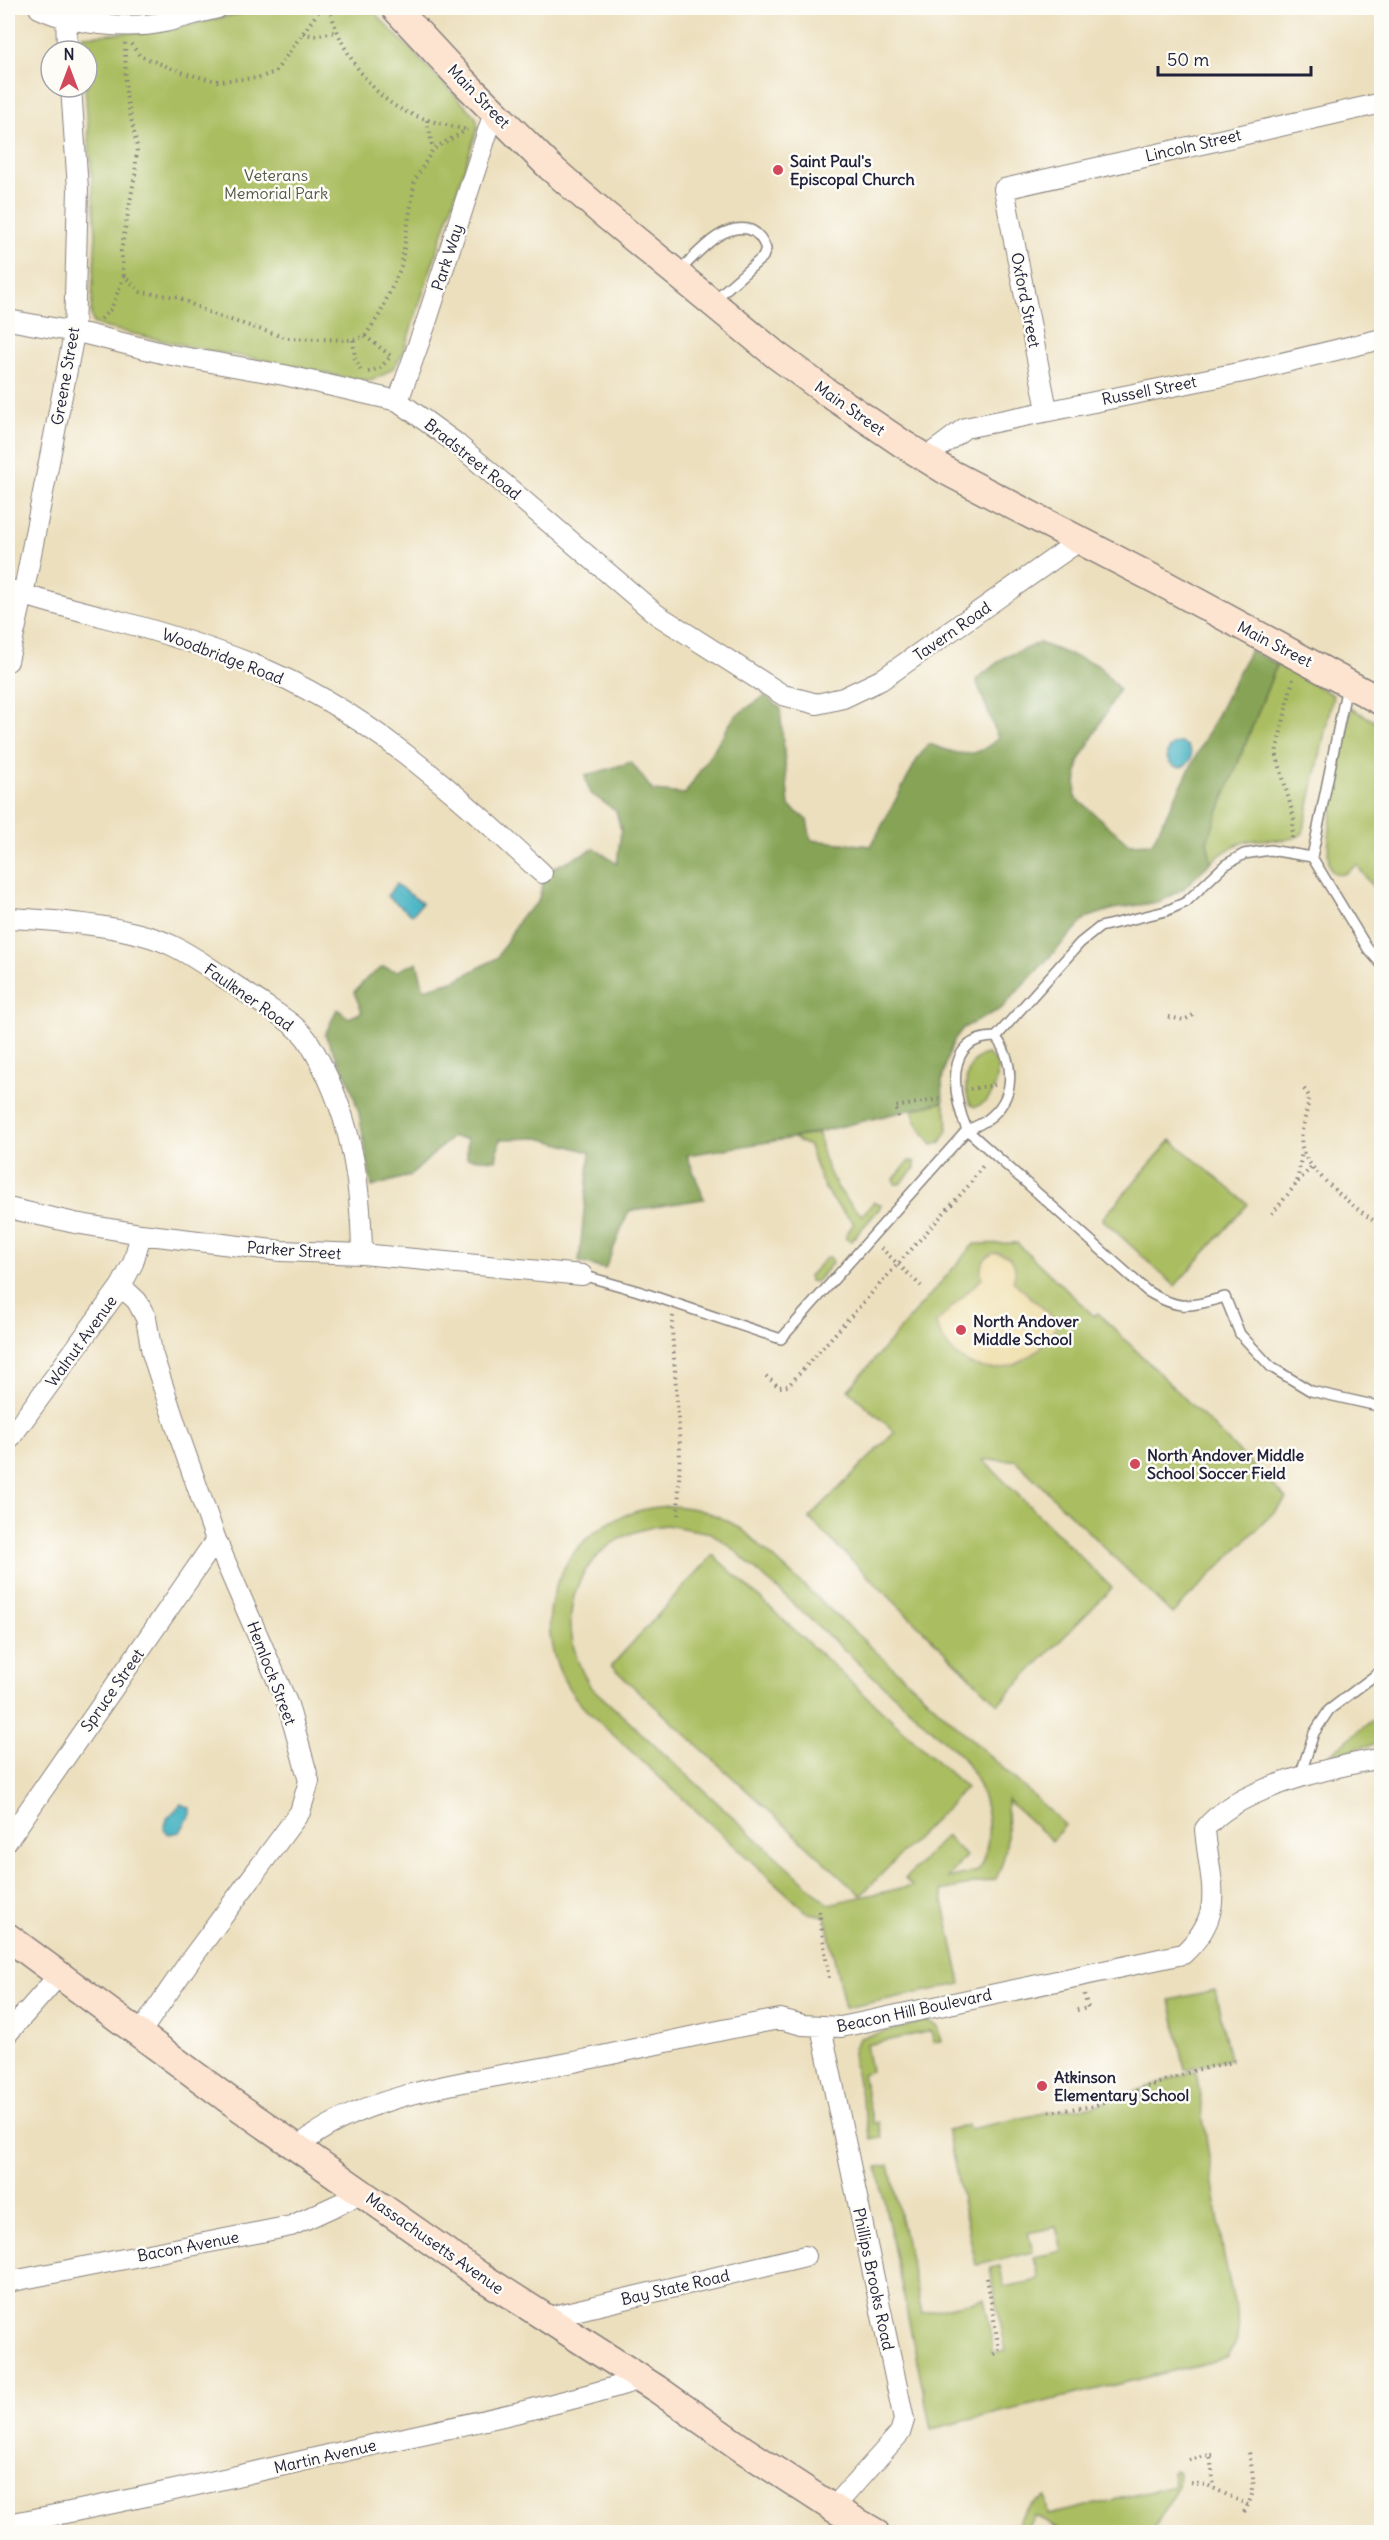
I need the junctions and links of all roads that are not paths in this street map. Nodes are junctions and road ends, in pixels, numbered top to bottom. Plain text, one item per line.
1 (39, 8) edge
2 (218, 8) edge
3 (395, 8) edge
4 (66, 12) edge
5 (67, 39) edge
6 (72, 99) edge
7 (1382, 103) edge
8 (483, 125) junction
9 (1004, 189) joint
10 (677, 273) junction
11 (712, 302) junction
12 (8, 320) edge
13 (80, 334) junction
14 (1382, 339) edge
15 (398, 401) junction
16 (1047, 410) junction
17 (925, 458) junction
18 (1079, 541) junction
19 (15, 592) edge
20 (8, 661) edge
21 (1348, 682) junction
22 (1382, 702) edge
23 (817, 704) joint
24 (1312, 857) junction
25 (542, 873) dead end
26 (8, 918) edge
27 (1382, 965) edge
28 (996, 1037) junction
29 (967, 1130) junction
30 (8, 1208) edge
31 (141, 1234) junction
32 (362, 1254) junction
33 (582, 1275) joint
34 (121, 1286) junction
35 (1382, 1407) edge
36 (8, 1441) edge
37 (216, 1540) junction
38 (1382, 1670) edge
39 (1382, 1758) edge
40 (1299, 1778) junction
41 (8, 1840) edge
42 (8, 1937) edge
43 (60, 1974) junction
44 (821, 2027) junction
45 (8, 2033) edge
46 (140, 2033) junction
47 (297, 2147) junction
48 (363, 2193) junction
49 (805, 2256) dead end
50 (8, 2282) edge
51 (545, 2318) junction
52 (641, 2379) junction
53 (834, 2508) junction
54 (8, 2524) edge
55 (875, 2532) edge

1 - 4 street
2 - 4 street
3 - 8 main road, Main Street
4 - 5 street
6 - 13 street, Greene Street
7 - 9 street, Lincoln Street
8 - 10 main road, Main Street
8 - 15 street, Park Way
9 - 16 street, Oxford Street
10 - 11 main road, Main Street
10 - 11 lane
11 - 17 main road, Main Street
12 - 13 street, Bradstreet Road
13 - 15 street, Bradstreet Road
13 - 19 street, Greene Street
14 - 16 street, Russell Street
15 - 23 street, Bradstreet Road
16 - 17 street, Russell Street
17 - 18 main road, Main Street
18 - 21 main road, Main Street
18 - 23 street, Tavern Road
19 - 20 street, Greene Street
19 - 25 street, Woodbridge Road
21 - 22 main road, Main Street
21 - 24 lane
24 - 27 lane
24 - 28 lane
26 - 32 street, Faulkner Road
28 - 29 lane
28 - 29 lane
29 - 33 lane
29 - 35 lane
30 - 31 street, Parker Street
31 - 32 street, Parker Street
31 - 34 street, Walnut Avenue
32 - 33 street, Parker Street
34 - 36 street, Walnut Avenue
34 - 37 street, Hemlock Street
37 - 41 street, Spruce Street
37 - 46 street, Hemlock Street
38 - 40 lane
39 - 40 street, Beacon Hill Boulevard
40 - 44 street, Beacon Hill Boulevard
42 - 43 main road, Massachusetts Avenue
43 - 45 street
43 - 46 main road, Massachusetts Avenue
44 - 47 street, Beacon Hill Boulevard
44 - 53 street, Phillips Brooks Road
46 - 47 main road, Massachusetts Avenue
47 - 48 main road, Massachusetts Avenue
48 - 50 street, Bacon Avenue
48 - 51 main road, Massachusetts Avenue
49 - 51 street, Bay State Road
51 - 52 main road, Massachusetts Avenue
52 - 53 main road, Massachusetts Avenue
52 - 54 street, Martin Avenue
53 - 55 main road, Massachusetts Avenue

